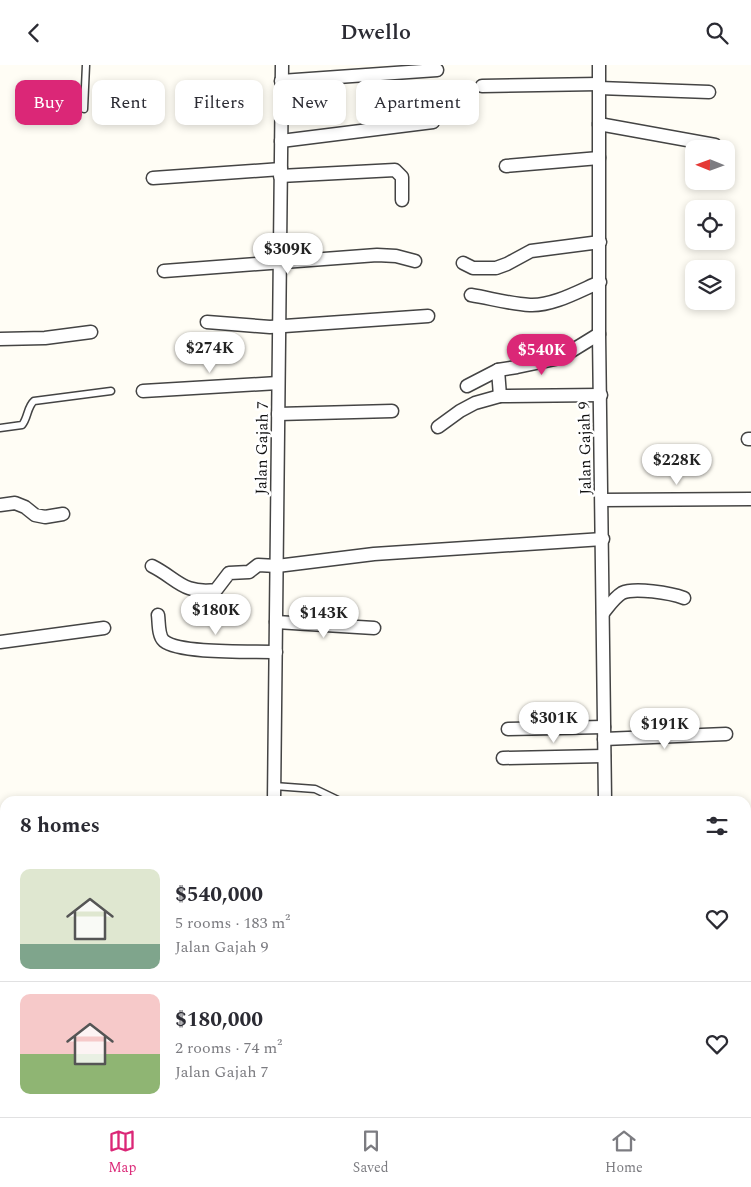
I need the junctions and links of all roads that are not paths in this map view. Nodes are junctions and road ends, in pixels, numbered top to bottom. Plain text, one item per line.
1 (86, 65) edge
2 (282, 65) edge
3 (598, 65) edge
4 (438, 70) dead end
5 (282, 80) edge
6 (296, 80) edge
7 (482, 86) dead end
8 (599, 86) junction
9 (709, 92) dead end
10 (84, 109) dead end
11 (599, 124) junction
12 (281, 125) edge
13 (403, 125) edge
14 (281, 141) junction
15 (685, 141) edge
16 (599, 158) junction
17 (506, 166) dead end
18 (281, 173) junction
19 (153, 178) dead end
20 (402, 200) dead end
21 (600, 242) junction
22 (280, 261) junction
23 (415, 261) dead end
24 (463, 263) dead end
25 (164, 271) dead end
26 (600, 282) junction
27 (472, 295) dead end
28 (428, 316) dead end
29 (207, 322) dead end
30 (279, 325) junction
31 (91, 332) dead end
32 (600, 334) junction
33 (0, 339) edge
34 (498, 370) junction
35 (278, 383) junction
36 (467, 385) dead end
37 (111, 391) dead end
38 (142, 391) dead end
39 (601, 395) junction
40 (500, 396) junction
41 (392, 411) dead end
42 (278, 414) junction
43 (438, 427) dead end
44 (0, 428) edge
45 (751, 499) edge
46 (602, 500) junction
47 (0, 505) edge
48 (63, 514) dead end
49 (602, 539) junction
50 (152, 566) dead end
51 (277, 566) junction
52 (684, 598) dead end
53 (603, 613) junction
54 (158, 615) dead end
55 (276, 622) junction
56 (104, 628) dead end
57 (374, 628) dead end
58 (0, 642) edge
59 (276, 652) junction
60 (508, 729) dead end
61 (604, 733) junction
62 (726, 734) dead end
63 (604, 756) junction
64 (503, 758) dead end
65 (274, 786) junction
66 (274, 796) edge
67 (330, 796) edge
68 (605, 796) edge

1 - 10 lane
2 - 5 street, Jalan Gajah 7
3 - 8 street, Jalan Gajah 9
4 - 6 street
7 - 8 street
8 - 9 street
8 - 11 street, Jalan Gajah 9
11 - 15 street
11 - 16 street, Jalan Gajah 9
12 - 14 street, Jalan Gajah 7
13 - 14 street
14 - 18 street, Jalan Gajah 7
16 - 17 street
16 - 21 street, Jalan Gajah 9
18 - 19 street
18 - 20 street
18 - 22 street, Jalan Gajah 7
21 - 24 street
21 - 26 street, Jalan Gajah 9
22 - 23 street
22 - 25 street
22 - 30 street, Jalan Gajah 7
26 - 27 street
26 - 32 street, Jalan Gajah 9
28 - 30 street
29 - 30 street
30 - 35 street, Jalan Gajah 7
31 - 33 street
32 - 34 street
32 - 39 street, Jalan Gajah 9
34 - 36 street
34 - 40 street
35 - 38 street
35 - 42 street, Jalan Gajah 7
37 - 44 lane
39 - 40 street
39 - 46 street, Jalan Gajah 9
40 - 43 street
41 - 42 street
42 - 51 street, Jalan Gajah 7
45 - 46 street
46 - 49 street, Jalan Gajah 9
47 - 48 street
49 - 51 street
49 - 53 street, Jalan Gajah 9
50 - 51 street
51 - 55 street, Jalan Gajah 7
52 - 53 street
53 - 61 street, Jalan Gajah 9
54 - 59 street
55 - 57 street
55 - 59 street, Jalan Gajah 7
56 - 58 street
59 - 65 street, Jalan Gajah 7
60 - 61 street
61 - 62 street
61 - 63 street, Jalan Gajah 9
63 - 64 street
63 - 68 street, Jalan Gajah 9
65 - 66 street, Jalan Gajah 7
65 - 67 lane

